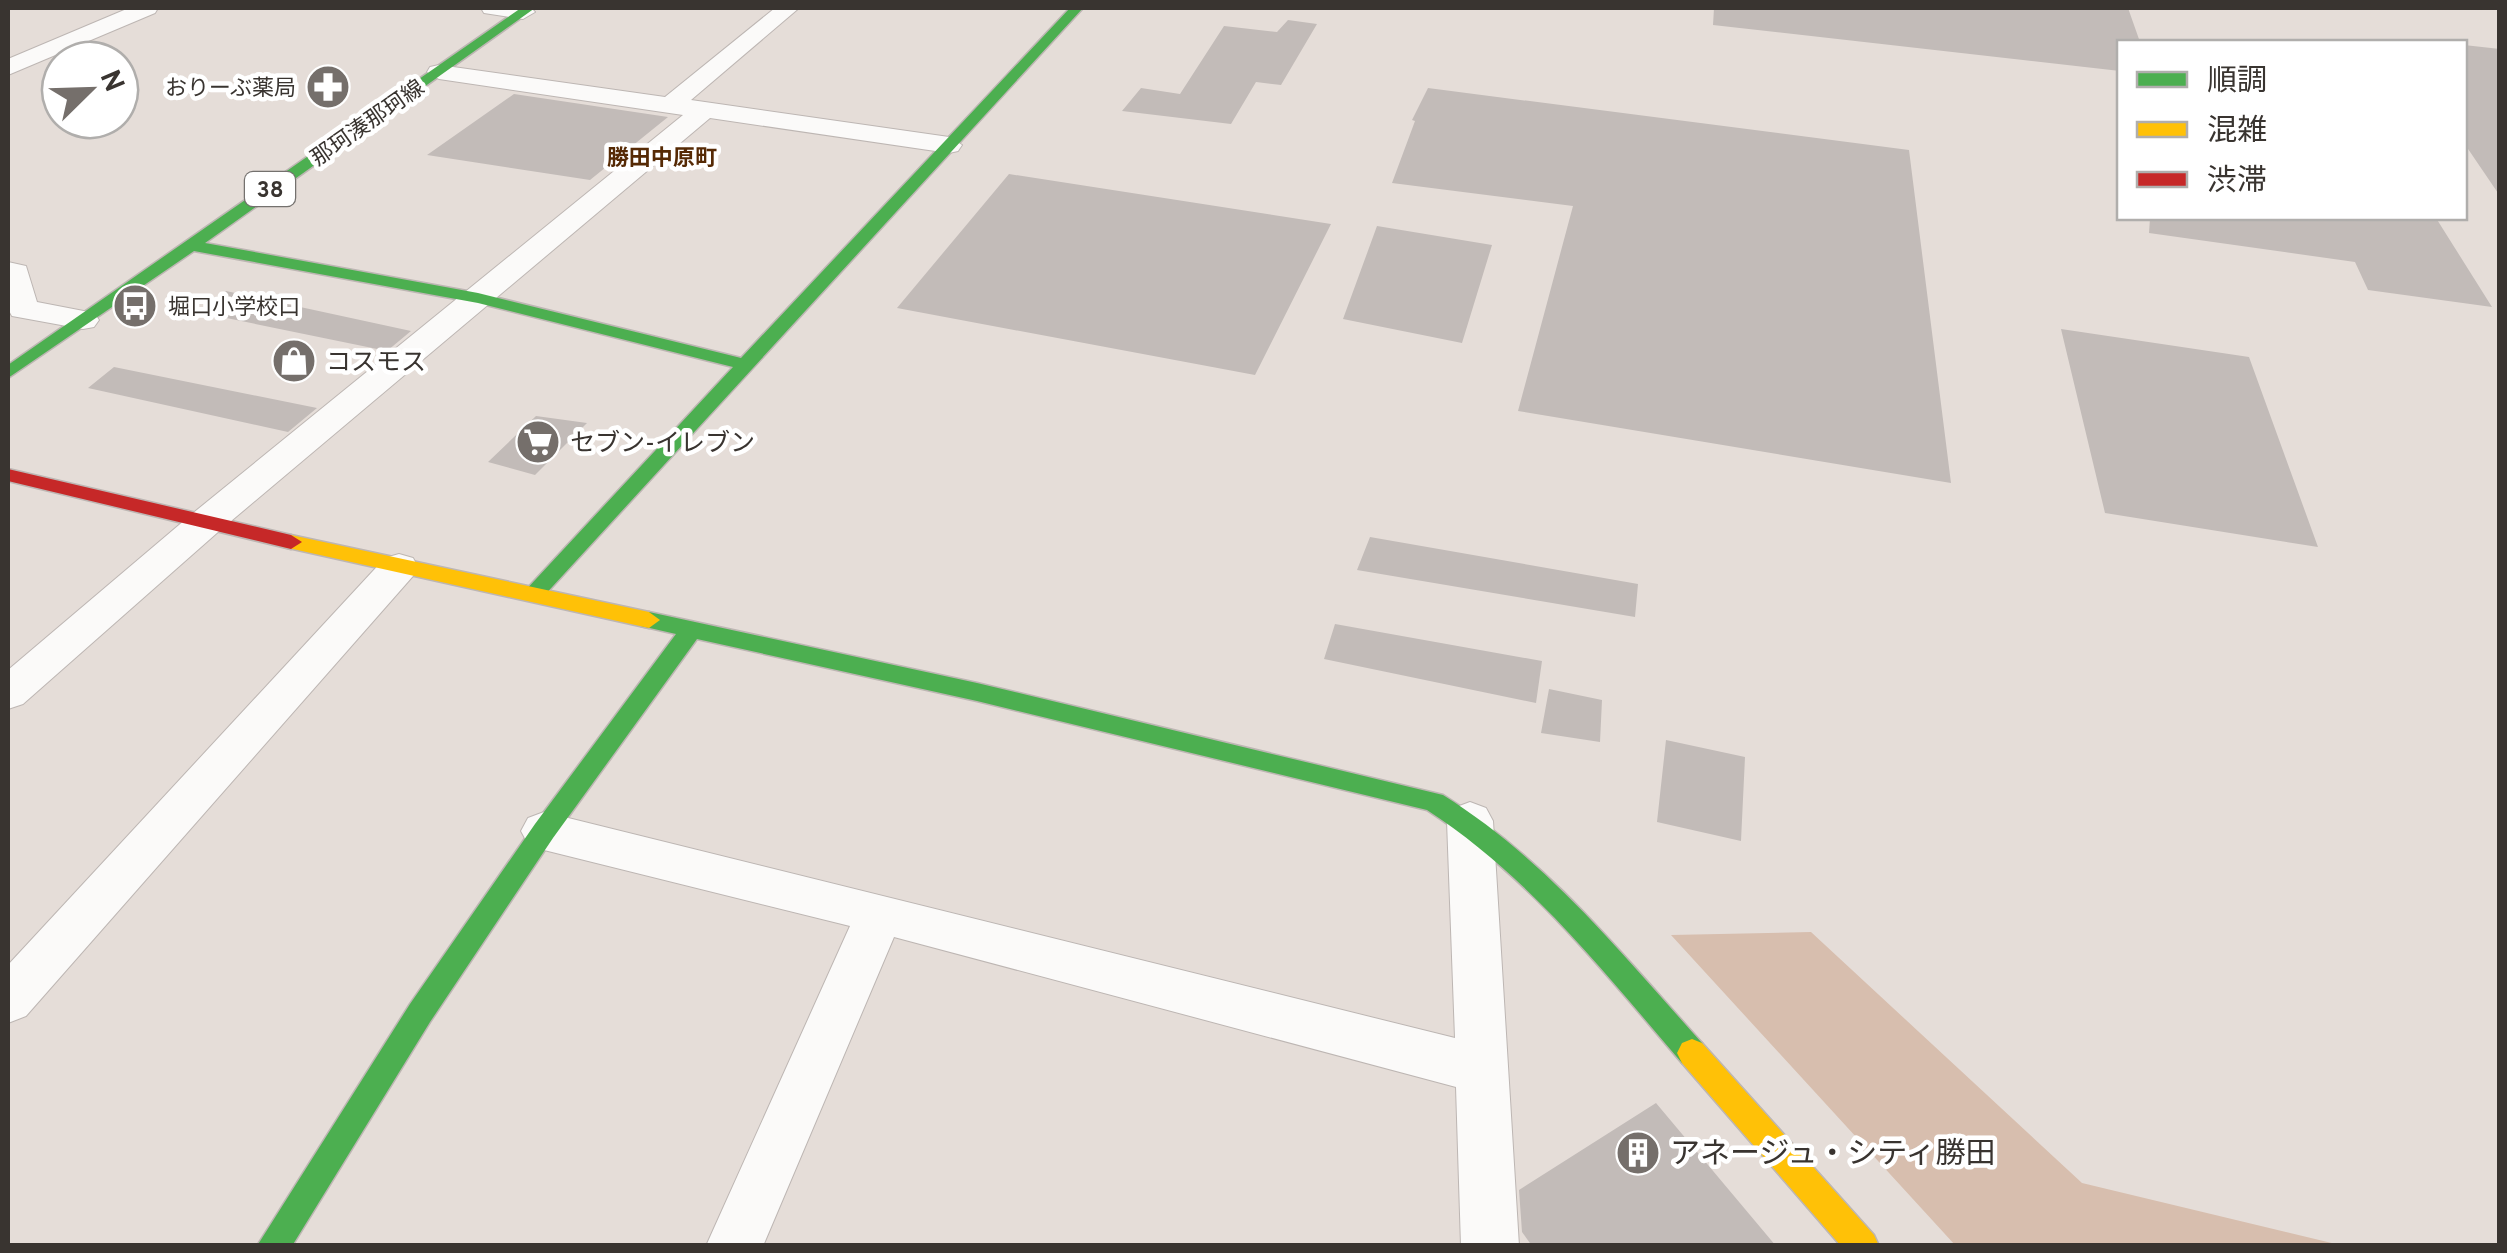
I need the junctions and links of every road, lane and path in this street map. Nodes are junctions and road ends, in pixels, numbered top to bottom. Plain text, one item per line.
1 (147, 8) edge
2 (492, 8) edge
3 (788, 8) edge
4 (1077, 8) edge
5 (526, 10) edge
6 (8, 68) edge
7 (439, 72) junction
8 (670, 105) junction
9 (704, 110) junction
10 (949, 145) junction
11 (190, 245) junction
12 (8, 270) edge
13 (478, 298) junction
14 (83, 320) junction
15 (748, 365) junction
16 (8, 373) edge
17 (15, 484) edge
18 (205, 523) junction
19 (400, 567) junction
20 (534, 593) junction
21 (694, 627) junction
22 (8, 692) edge
23 (1470, 821) junction
24 (544, 832) junction
25 (880, 913) junction
26 (8, 1000) edge
27 (1482, 1069) junction
28 (273, 1246) edge
29 (734, 1246) edge
30 (1490, 1246) edge
31 (1862, 1246) edge

1 - 6 street
2 - 5 street
3 - 8 street
4 - 10 street
5 - 7 street, 那珂湊那珂線 / 38
7 - 8 street
7 - 11 street, 那珂湊那珂線 / 38
8 - 9 street
9 - 10 street
9 - 13 street
10 - 15 street
11 - 13 street
11 - 14 street, 那珂湊那珂線 / 38
12 - 14 street
13 - 15 street
13 - 18 street
14 - 16 street, 那珂湊那珂線 / 38
15 - 20 street
17 - 18 street
18 - 19 street
18 - 22 street
19 - 20 street
19 - 26 street
20 - 21 street
21 - 23 street
21 - 24 street
23 - 27 street
23 - 31 street
24 - 25 street
24 - 28 street
25 - 27 street
25 - 29 street
27 - 30 street

